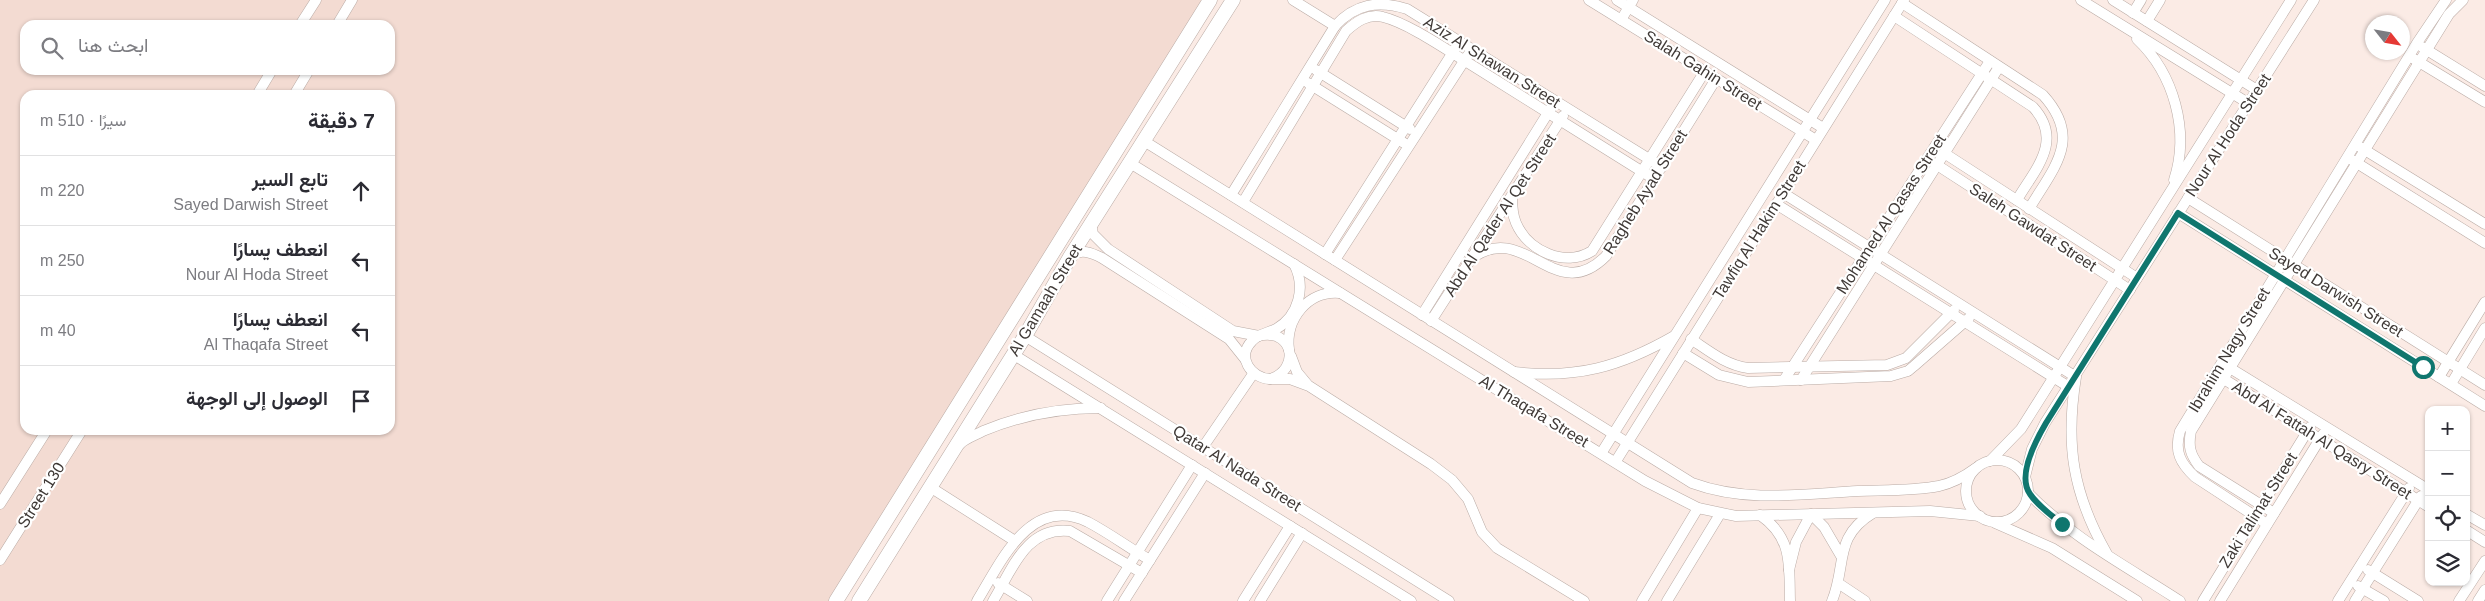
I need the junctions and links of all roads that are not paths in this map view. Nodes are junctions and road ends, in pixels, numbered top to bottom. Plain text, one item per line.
1 (316, 0) edge
2 (352, 0) edge
3 (1210, 0) edge
4 (1233, 0) edge
5 (1293, 0) edge
6 (1589, 0) edge
7 (1616, 0) edge
8 (1885, 0) edge
9 (2081, 0) edge
10 (2113, 0) edge
11 (2141, 0) edge
12 (2160, 0) edge
13 (2291, 0) edge
14 (2314, 0) edge
15 (2446, 0) edge
16 (2463, 0) edge
17 (1903, 2) edge
18 (1631, 4) edge
19 (1608, 12) junction
20 (2133, 13) junction
21 (1894, 16) junction
22 (303, 20) edge
23 (340, 20) edge
24 (1621, 20) junction
25 (2147, 21) junction
26 (1336, 26) junction
27 (2120, 26) junction
28 (1460, 42) junction
29 (2417, 43) junction
30 (1472, 49) junction
31 (2427, 50) junction
32 (1452, 53) junction
33 (2410, 54) edge
34 (2410, 57) edge
35 (2407, 60) edge
36 (1464, 61) junction
37 (1990, 61) junction
38 (2419, 62) junction
39 (1311, 67) junction
40 (1999, 67) junction
41 (1705, 71) junction
42 (1321, 73) junction
43 (1982, 74) junction
44 (269, 75) edge
45 (306, 75) edge
46 (1716, 78) junction
47 (1303, 80) junction
48 (1991, 80) junction
49 (2241, 80) junction
50 (1313, 86) junction
51 (2485, 86) edge
52 (260, 90) edge
53 (297, 90) edge
54 (2257, 90) junction
55 (2232, 94) junction
56 (1556, 101) junction
57 (2485, 102) edge
58 (2248, 104) junction
59 (1568, 108) junction
60 (1548, 113) junction
61 (1560, 120) junction
62 (1810, 120) junction
63 (1406, 126) junction
64 (1823, 128) junction
65 (1802, 132) junction
66 (1417, 133) junction
67 (2064, 136) junction
68 (2048, 137) junction
69 (1398, 140) junction
70 (1816, 140) junction
71 (1144, 141) junction
72 (2355, 144) junction
73 (1409, 146) junction
74 (2364, 150) junction
75 (1944, 153) junction
76 (2347, 157) junction
77 (1650, 159) junction
78 (1130, 163) junction
79 (2356, 163) junction
80 (1937, 165) junction
81 (1662, 167) junction
82 (1642, 172) junction
83 (1654, 179) junction
84 (1783, 193) junction
85 (2169, 194) junction
86 (1231, 195) junction
87 (1512, 196) junction
88 (2188, 198) junction
89 (2017, 200) junction
90 (1242, 202) junction
91 (1776, 204) junction
92 (2032, 211) junction
93 (2178, 213) junction
94 (1091, 224) junction
95 (2028, 224) junction
96 (2485, 224) edge
97 (2485, 243) edge
98 (1056, 247) junction
99 (1870, 248) junction
100 (1325, 254) junction
101 (1880, 254) junction
102 (1070, 257) junction
103 (1863, 258) junction
104 (1471, 259) junction
105 (2284, 259) junction
106 (1335, 260) junction
107 (1293, 263) junction
108 (1874, 265) junction
109 (2294, 265) junction
110 (2122, 269) junction
111 (2275, 274) junction
112 (2137, 278) junction
113 (2115, 280) junction
114 (2284, 280) junction
115 (2130, 290) junction
116 (1342, 294) junction
117 (2485, 302) edge
118 (1958, 303) junction
119 (1972, 312) junction
120 (1951, 314) junction
121 (1422, 315) junction
122 (1431, 321) junction
123 (1966, 323) junction
124 (2485, 328) edge
125 (1261, 335) junction
126 (1025, 336) junction
127 (1675, 336) junction
128 (1691, 339) junction
129 (1290, 352) junction
130 (1683, 353) junction
131 (1014, 355) junction
132 (1245, 358) junction
133 (2221, 362) junction
134 (2448, 362) junction
135 (1809, 367) junction
136 (2060, 367) junction
137 (1793, 368) junction
138 (2230, 368) junction
139 (2460, 369) junction
140 (1510, 371) junction
141 (2214, 373) junction
142 (1253, 374) junction
143 (2076, 376) junction
144 (2439, 377) junction
145 (2053, 378) junction
146 (2224, 378) junction
147 (1270, 379) junction
148 (1784, 380) junction
149 (1801, 380) junction
150 (2451, 384) junction
151 (1310, 386) junction
152 (2485, 386) edge
153 (2069, 387) junction
154 (2485, 406) edge
155 (1101, 408) junction
156 (2314, 419) junction
157 (2327, 427) junction
158 (2307, 431) junction
159 (45, 435) edge
160 (79, 435) edge
161 (1613, 435) junction
162 (2320, 439) junction
163 (1626, 443) junction
164 (1203, 447) junction
165 (952, 452) junction
166 (1602, 452) junction
167 (2191, 454) junction
168 (2179, 457) junction
169 (1990, 460) junction
170 (1616, 461) junction
171 (1192, 465) junction
172 (1976, 468) junction
173 (1205, 473) junction
174 (2025, 477) junction
175 (16, 479) junction
176 (2414, 481) junction
177 (930, 487) junction
178 (2425, 489) edge
179 (0, 491) edge
180 (2425, 492) edge
181 (2028, 493) junction
182 (2406, 493) junction
183 (2418, 500) junction
184 (0, 504) edge
185 (2425, 504) edge
186 (2261, 505) junction
187 (1698, 508) junction
188 (1874, 512) junction
189 (2274, 513) junction
190 (1720, 514) junction
191 (1812, 514) junction
192 (1760, 515) junction
193 (2255, 516) junction
194 (2470, 516) edge
195 (1985, 518) junction
196 (2267, 524) junction
197 (2485, 525) edge
198 (1290, 526) junction
199 (1302, 533) junction
200 (2470, 533) edge
201 (1015, 541) junction
202 (2485, 542) edge
203 (1137, 553) junction
204 (2107, 554) junction
205 (1841, 556) junction
206 (0, 560) edge
207 (1150, 560) junction
208 (2485, 561) edge
209 (1129, 565) junction
210 (2360, 566) junction
211 (1789, 570) junction
212 (1142, 573) junction
213 (2372, 573) junction
214 (991, 579) junction
215 (2350, 581) junction
216 (1838, 583) junction
217 (1002, 586) junction
218 (2363, 588) junction
219 (2485, 590) edge
220 (983, 591) junction
221 (2121, 596) edge
222 (995, 600) edge
223 (836, 601) edge
224 (859, 601) edge
225 (977, 601) edge
226 (1026, 601) edge
227 (1107, 601) edge
228 (1124, 601) edge
229 (1243, 601) edge
230 (1260, 601) edge
231 (1411, 601) edge
232 (1449, 601) edge
233 (1584, 601) edge
234 (1642, 601) edge
235 (1667, 601) edge
236 (1790, 601) edge
237 (1832, 601) edge
238 (1865, 601) edge
239 (2137, 601) edge
240 (2180, 601) edge
241 (2203, 601) edge
242 (2220, 601) edge
243 (2338, 601) edge
244 (2355, 601) edge
245 (2384, 601) edge
246 (2418, 601) edge
247 (2459, 601) edge
248 (2478, 601) edge

1 - 22 street
2 - 23 street
3 - 98 street, Al Gamaah Street
4 - 71 street, Al Gamaah Street
5 - 26 street
6 - 19 street, Salah Gahin Street
7 - 18 street, Salah Gahin Street
7 - 19 street
8 - 62 street, Tawfiq Al Hakim Street
9 - 27 street
10 - 20 street
11 - 20 street
12 - 25 street
13 - 49 street, Nour Al Hoda Street
14 - 54 street, Nour Al Hoda Street
15 - 29 street, Ibrahim Nagy Street
16 - 31 street, Ibrahim Nagy Street
17 - 21 street, Tawfiq Al Hakim Street
17 - 37 street
18 - 24 street
18 - 62 street, Salah Gahin Street
19 - 24 street, Salah Gahin Street
20 - 25 street
21 - 43 street
21 - 64 street, Tawfiq Al Hakim Street
24 - 41 street, Salah Gahin Street
25 - 49 street
26 - 28 street, Aziz Al Shawan Street
26 - 39 street, Aziz Al Shawan Street
27 - 55 street
27 - 85 street
28 - 30 street, Aziz Al Shawan Street
28 - 32 street
29 - 31 street
29 - 33 street, Ibrahim Nagy Street
30 - 36 street
30 - 56 street, Aziz Al Shawan Street
31 - 38 street, Ibrahim Nagy Street
31 - 51 street
32 - 36 street, Aziz Al Shawan Street
32 - 42 street, Aziz Al Shawan Street
32 - 63 street
34 - 38 street
35 - 72 street, Ibrahim Nagy Street
36 - 60 street, Aziz Al Shawan Street
36 - 66 street
37 - 40 street
37 - 43 street, Mohamed Al Qasas Street
38 - 57 street
38 - 74 street, Ibrahim Nagy Street
39 - 42 street
39 - 47 street, Aziz Al Shawan Street
40 - 48 street, Mohamed Al Qasas Street
40 - 67 street
41 - 46 street, Salah Gahin Street
41 - 77 street, Ragheb Ayad Street
42 - 50 street, Aziz Al Shawan Street
42 - 63 street
43 - 48 street
43 - 99 street, Mohamed Al Qasas Street
44 - 52 street
45 - 53 street
46 - 65 street, Salah Gahin Street
46 - 81 street, Ragheb Ayad Street
47 - 50 street
47 - 86 street, Aziz Al Shawan Street
48 - 68 street
48 - 75 street, Mohamed Al Qasas Street
49 - 54 street
49 - 55 street, Nour Al Hoda Street
50 - 69 street
50 - 90 street, Aziz Al Shawan Street
54 - 58 street, Nour Al Hoda Street
55 - 58 street
55 - 85 street, Nour Al Hoda Street
56 - 59 street, Aziz Al Shawan Street
56 - 60 street, Abd Al Qader Al Qet Street
58 - 88 street, Nour Al Hoda Street
59 - 61 street, Abd Al Qader Al Qet Street
59 - 77 street, Aziz Al Shawan Street
60 - 61 street, Aziz Al Shawan Street
60 - 121 street, Abd Al Qader Al Qet Street
61 - 82 street, Aziz Al Shawan Street
61 - 87 street, Abd Al Qader Al Qet Street
62 - 64 street, Salah Gahin Street
62 - 65 street, Tawfiq Al Hakim Street
63 - 66 street
63 - 69 street
64 - 70 street, Tawfiq Al Hakim Street
65 - 70 street, Salah Gahin Street
65 - 127 street, Tawfiq Al Hakim Street
66 - 73 street
67 - 68 street
67 - 92 street
68 - 89 street
69 - 73 street
69 - 100 street
70 - 84 street, Tawfiq Al Hakim Street
71 - 78 street, Al Gamaah Street
71 - 86 street, Al Thaqafa Street
72 - 74 street
72 - 76 street, Ibrahim Nagy Street
73 - 106 street
74 - 79 street, Ibrahim Nagy Street
74 - 96 street
75 - 80 street, Mohamed Al Qasas Street
75 - 89 street, Saleh Gawdat Street
76 - 79 street
76 - 105 street, Ibrahim Nagy Street
77 - 81 street, Aziz Al Shawan Street
77 - 82 street, Ragheb Ayad Street
78 - 94 street, Al Gamaah Street
78 - 107 street, Al Thaqafa Street
79 - 97 street
79 - 109 street, Ibrahim Nagy Street
80 - 95 street, Saleh Gawdat Street
80 - 101 street, Mohamed Al Qasas Street
81 - 83 street, Ragheb Ayad Street
82 - 83 street, Aziz Al Shawan Street
82 - 87 street, Ragheb Ayad Street
83 - 104 street, Ragheb Ayad Street
84 - 91 street, Tawfiq Al Hakim Street
84 - 99 street
85 - 110 street, Nour Al Hoda Street
86 - 90 street, Al Thaqafa Street
87 - 104 street, Abd Al Qader Al Qet Street
88 - 93 street, Nour Al Hoda Street
88 - 105 street, Sayed Darwish Street
89 - 92 street, Saleh Gawdat Street
90 - 100 street, Al Thaqafa Street
91 - 103 street
91 - 128 street, Tawfiq Al Hakim Street
92 - 95 street
92 - 110 street, Saleh Gawdat Street
93 - 111 street, Sayed Darwish Street
93 - 112 street, Nour Al Hoda Street
94 - 102 street, Al Gamaah Street
94 - 125 street
95 - 113 street, Saleh Gawdat Street
98 - 102 street
98 - 223 street, Al Gamaah Street
99 - 101 street
99 - 103 street, Mohamed Al Qasas Street
100 - 106 street, Al Thaqafa Street
101 - 108 street, Mohamed Al Qasas Street
101 - 118 street
102 - 126 street, Al Gamaah Street
102 - 132 street
103 - 108 street
103 - 137 street, Mohamed Al Qasas Street
104 - 122 street, Abd Al Qader Al Qet Street
105 - 109 street, Sayed Darwish Street
105 - 111 street, Ibrahim Nagy Street
106 - 121 street, Al Thaqafa Street
107 - 116 street, Al Thaqafa Street
107 - 125 street
108 - 120 street
108 - 135 street, Mohamed Al Qasas Street
109 - 114 street, Ibrahim Nagy Street
109 - 134 street, Sayed Darwish Street
110 - 112 street, Saleh Gawdat Street
110 - 113 street, Nour Al Hoda Street
111 - 114 street, Sayed Darwish Street
111 - 133 street, Ibrahim Nagy Street
112 - 115 street, Nour Al Hoda Street
113 - 115 street, Saleh Gawdat Street
113 - 136 street, Nour Al Hoda Street
114 - 138 street, Ibrahim Nagy Street
114 - 144 street, Sayed Darwish Street
115 - 143 street, Nour Al Hoda Street
116 - 129 street
116 - 166 street, Al Thaqafa Street
117 - 134 street
118 - 119 street
118 - 120 street
119 - 123 street
119 - 136 street
120 - 123 street
120 - 135 street
121 - 122 street, Al Thaqafa Street
122 - 140 street, Al Thaqafa Street
123 - 145 street
123 - 149 street
124 - 139 street
125 - 129 street
125 - 132 street
126 - 131 street, Al Gamaah Street
126 - 164 street, Qatar Al Nada Street
127 - 140 street
127 - 161 street, Tawfiq Al Hakim Street
128 - 130 street, Tawfiq Al Hakim Street
128 - 137 street
129 - 147 street
129 - 151 street
130 - 148 street
130 - 163 street, Tawfiq Al Hakim Street
131 - 155 street, Qatar Al Nada Street
131 - 165 street, Al Gamaah Street
132 - 142 street
133 - 138 street, Abd Al Fattah Al Qasry Street
133 - 141 street, Ibrahim Nagy Street
134 - 139 street, Sayed Darwish Street
134 - 144 street
135 - 137 street
135 - 149 street, Mohamed Al Qasas Street
136 - 143 street
136 - 145 street, Nour Al Hoda Street
137 - 148 street, Mohamed Al Qasas Street
138 - 146 street, Ibrahim Nagy Street
138 - 156 street, Abd Al Fattah Al Qasry Street
139 - 150 street
139 - 152 street, Sayed Darwish Street
140 - 161 street, Al Thaqafa Street
141 - 146 street, Abd Al Fattah Al Qasry Street
141 - 168 street, Ibrahim Nagy Street
142 - 147 street
142 - 164 street
143 - 153 street, Nour Al Hoda Street
143 - 204 street
144 - 150 street, Sayed Darwish Street
145 - 153 street
145 - 169 street, Nour Al Hoda Street
146 - 158 street, Abd Al Fattah Al Qasry Street
146 - 167 street, Ibrahim Nagy Street
147 - 151 street
148 - 149 street
150 - 154 street, Sayed Darwish Street
151 - 233 street
153 - 174 street, Nour Al Hoda Street
155 - 165 street
155 - 171 street, Qatar Al Nada Street
156 - 157 street, Abd Al Fattah Al Qasry Street
156 - 158 street, Zaki Talimat Street
157 - 162 street, Zaki Talimat Street
157 - 176 street, Abd Al Fattah Al Qasry Street
158 - 162 street, Abd Al Fattah Al Qasry Street
158 - 186 street, Zaki Talimat Street
159 - 175 street, Street 130
160 - 206 street, Street 130
161 - 163 street, Al Thaqafa Street
161 - 166 street, Tawfiq Al Hakim Street
162 - 182 street, Abd Al Fattah Al Qasry Street
162 - 189 street, Zaki Talimat Street
163 - 170 street, Tawfiq Al Hakim Street
163 - 172 street, Al Thaqafa Street
164 - 232 street, Qatar Al Nada Street
165 - 177 street, Al Gamaah Street
166 - 170 street, Al Thaqafa Street
167 - 168 street
167 - 186 street
168 - 193 street
169 - 172 street
169 - 174 street
170 - 187 street, Al Thaqafa Street
171 - 173 street, Qatar Al Nada Street
171 - 203 street
172 - 195 street
173 - 198 street, Qatar Al Nada Street
173 - 207 street
174 - 181 street
175 - 179 street
175 - 184 street, Street 130
176 - 178 street, Abd Al Fattah Al Qasry Street
176 - 182 street
177 - 201 street
177 - 224 street, Al Gamaah Street
180 - 183 street
181 - 195 street
181 - 204 street
182 - 183 street, Abd Al Fattah Al Qasry Street
182 - 210 street
183 - 185 street, Abd Al Fattah Al Qasry Street
183 - 213 street
186 - 189 street
186 - 193 street, Zaki Talimat Street
187 - 190 street, Al Thaqafa Street
187 - 234 street
188 - 191 street, Al Thaqafa Street
188 - 195 street, Al Thaqafa Street
188 - 205 street
189 - 196 street, Zaki Talimat Street
190 - 192 street, Al Thaqafa Street
190 - 235 street
191 - 192 street, Al Thaqafa Street
191 - 205 street
191 - 211 street
192 - 211 street
193 - 196 street
193 - 241 street, Zaki Talimat Street
194 - 197 street
195 - 221 street, Al Thaqafa Street
196 - 242 street, Zaki Talimat Street
198 - 199 street, Qatar Al Nada Street
198 - 229 street
199 - 230 street
199 - 231 street, Qatar Al Nada Street
200 - 202 street
201 - 203 street
201 - 214 street
203 - 207 street
203 - 209 street
204 - 240 street
205 - 216 street
207 - 212 street
208 - 247 street
209 - 212 street
209 - 217 street
209 - 227 street
210 - 213 street
210 - 215 street
211 - 236 street
212 - 228 street
213 - 218 street
213 - 246 street
214 - 217 street
214 - 220 street
215 - 218 street
215 - 243 street
216 - 237 street
216 - 238 street
217 - 222 street
217 - 226 street
218 - 244 street
218 - 245 street
219 - 248 street
220 - 222 street
220 - 225 street
221 - 239 street, Al Thaqafa Street

